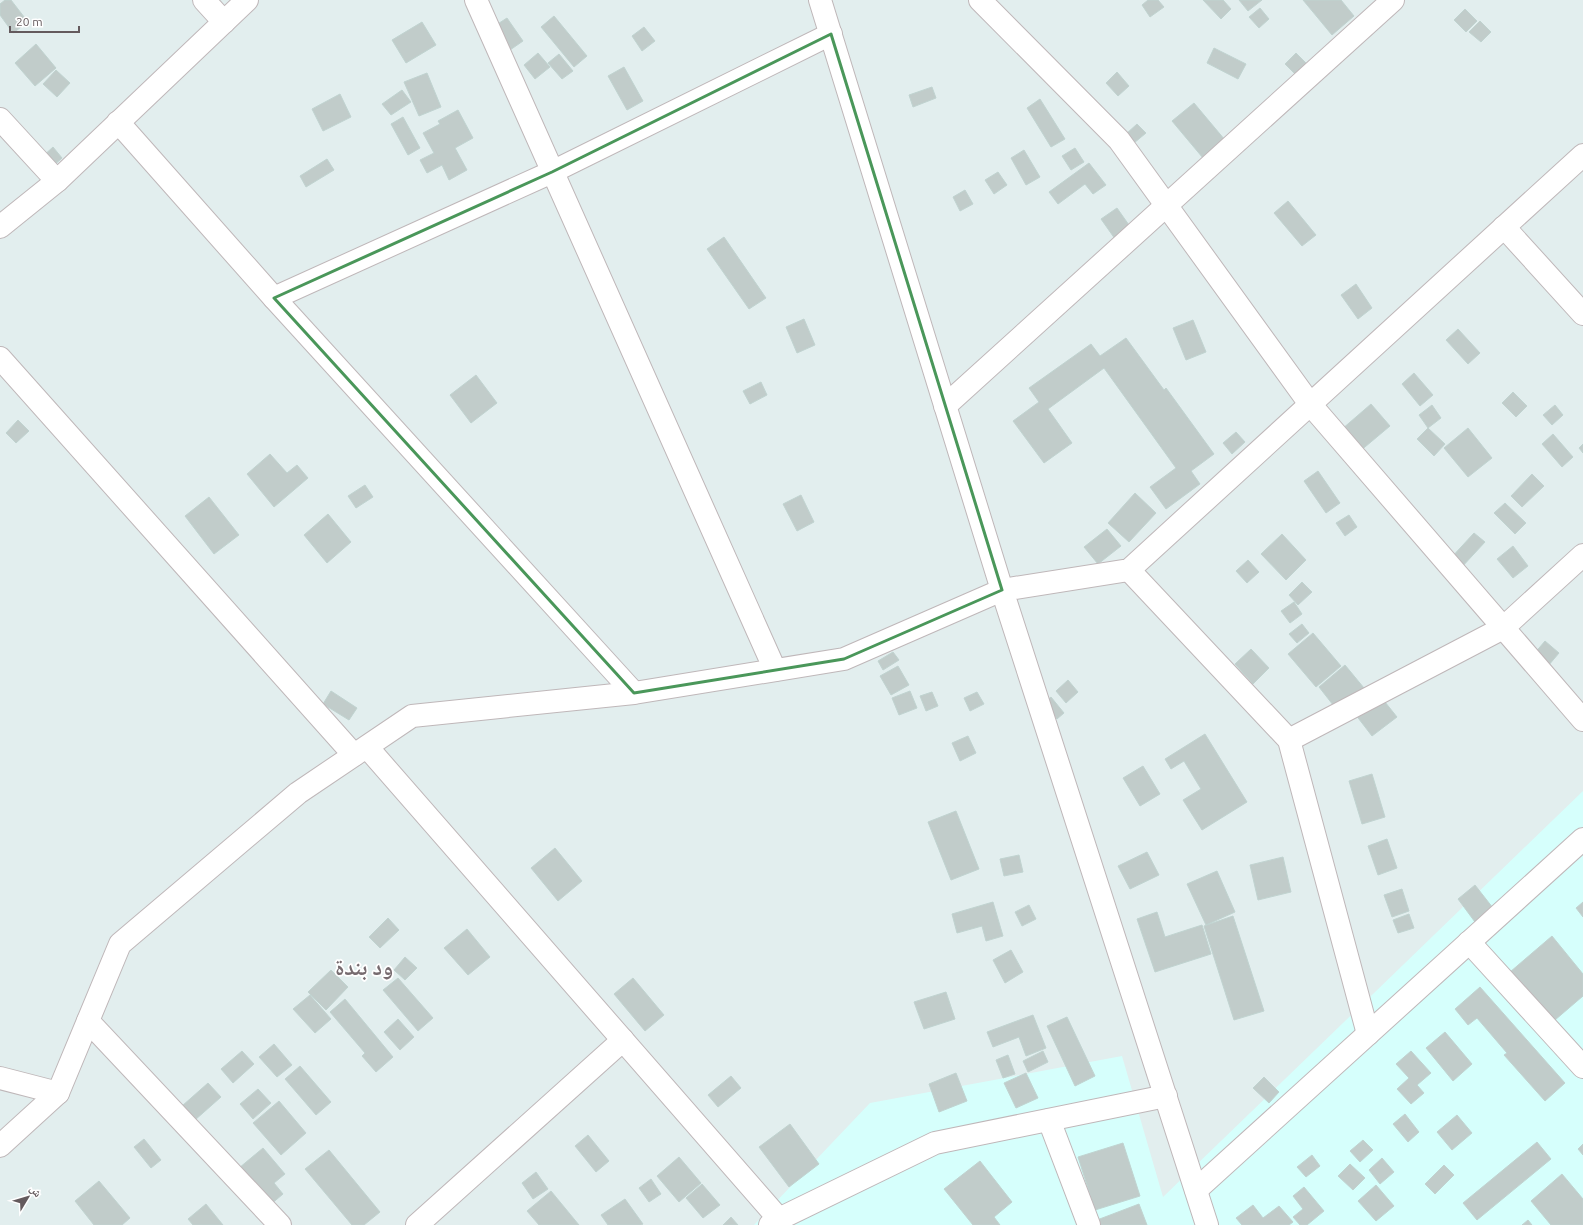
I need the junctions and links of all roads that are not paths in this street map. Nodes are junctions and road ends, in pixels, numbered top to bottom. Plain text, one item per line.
1 (204, 0) edge
2 (247, 0) edge
3 (476, 0) edge
4 (820, 0) edge
5 (980, 0) edge
6 (1394, 0) edge
7 (224, 22) junction
8 (831, 34) junction
9 (0, 119) edge
10 (118, 122) junction
11 (1583, 155) edge
12 (552, 172) junction
13 (56, 181) junction
14 (1166, 206) junction
15 (0, 227) edge
16 (1504, 227) junction
17 (274, 298) junction
18 (1583, 314) edge
19 (0, 358) edge
20 (1310, 404) junction
21 (945, 406) junction
22 (1583, 555) edge
23 (1129, 570) junction
24 (1002, 590) junction
25 (1503, 628) junction
26 (775, 670) junction
27 (634, 693) junction
28 (1583, 720) edge
29 (1289, 740) junction
30 (360, 751) junction
31 (1583, 839) edge
32 (1469, 942) junction
33 (88, 1021) junction
34 (1368, 1034) junction
35 (623, 1040) junction
36 (1583, 1067) edge
37 (0, 1078) edge
38 (58, 1093) junction
39 (1166, 1096) junction
40 (1049, 1120) junction
41 (0, 1146) edge
42 (1196, 1190) junction
43 (774, 1222) edge
44 (280, 1225) edge
45 (417, 1225) edge
46 (1089, 1225) edge
47 (1207, 1225) edge

1 - 7 street
2 - 7 street
3 - 12 street
4 - 8 street
5 - 14 street
6 - 14 street
7 - 10 street
8 - 12 street
8 - 21 street
9 - 13 street
10 - 13 street
10 - 17 street
11 - 16 street
12 - 17 street
12 - 26 street
13 - 15 street
14 - 20 street
14 - 21 street
16 - 18 street
16 - 20 street
17 - 27 street
19 - 30 street
20 - 23 street
20 - 25 street
21 - 24 street
22 - 25 street
23 - 24 street
23 - 29 street
24 - 26 street
24 - 39 street
25 - 28 street
25 - 29 street
26 - 27 street
27 - 30 street
29 - 34 street
30 - 33 street
30 - 35 street
31 - 32 street
32 - 34 street
32 - 36 street
33 - 38 street
33 - 44 street
34 - 42 street
35 - 43 street
35 - 45 street
37 - 38 street
38 - 41 street
39 - 40 street
39 - 42 street
40 - 43 street
40 - 46 street
42 - 47 street

